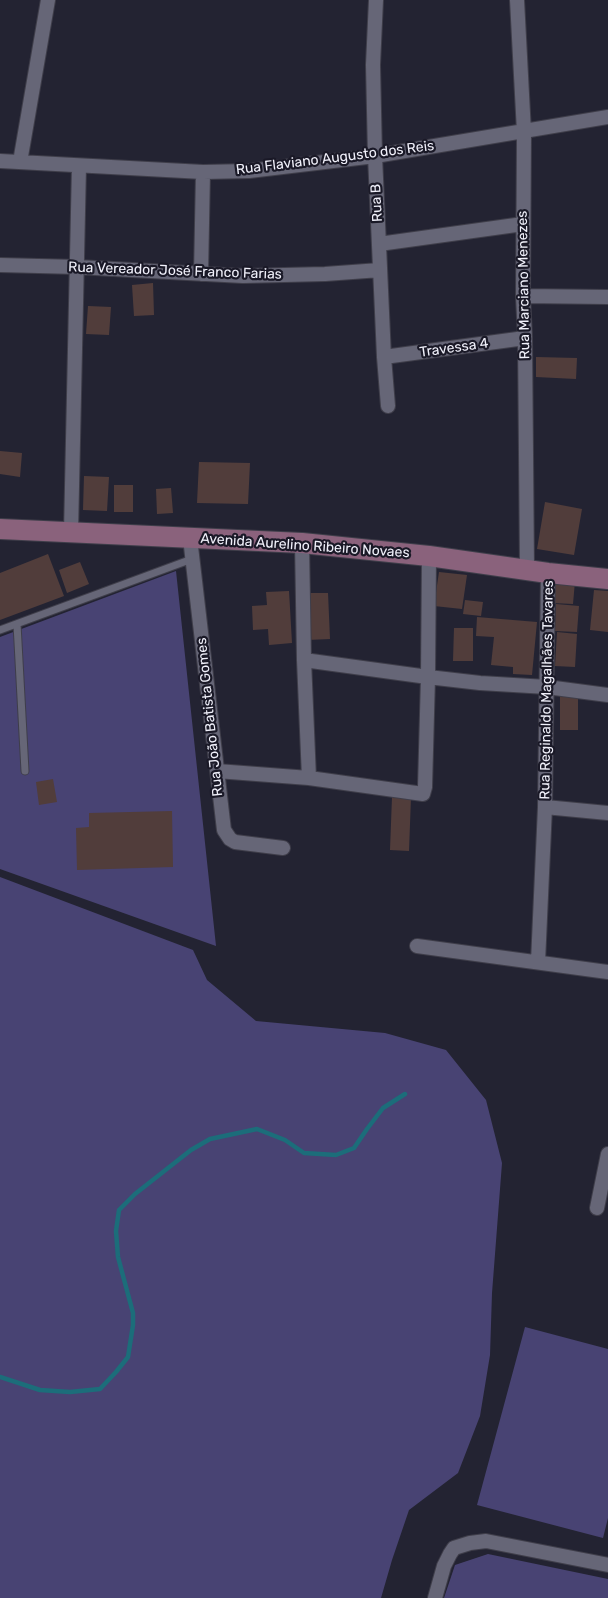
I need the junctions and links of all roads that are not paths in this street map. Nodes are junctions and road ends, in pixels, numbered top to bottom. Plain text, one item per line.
1 (48, 0) edge
2 (376, 0) edge
3 (517, 0) edge
4 (608, 117) edge
5 (524, 132) junction
6 (375, 156) junction
7 (0, 160) edge
8 (20, 162) junction
9 (79, 166) junction
10 (203, 172) junction
11 (523, 224) junction
12 (379, 244) junction
13 (0, 265) edge
14 (77, 267) junction
15 (380, 270) junction
16 (202, 274) junction
17 (523, 296) junction
18 (608, 297) edge
19 (525, 338) junction
20 (384, 357) junction
21 (388, 406) dead end
22 (0, 529) edge
23 (71, 532) junction
24 (190, 538) junction
25 (302, 543) junction
26 (429, 556) junction
27 (192, 560) junction
28 (527, 570) junction
29 (548, 573) junction
30 (608, 579) edge
31 (17, 624) junction
32 (0, 630) edge
33 (304, 660) junction
34 (428, 677) junction
35 (547, 686) junction
36 (608, 695) edge
37 (217, 771) junction
38 (25, 772) dead end
39 (308, 778) junction
40 (545, 807) junction
41 (608, 813) edge
42 (283, 848) dead end
43 (416, 946) dead end
44 (538, 962) junction
45 (608, 972) edge
46 (608, 1154) edge
47 (597, 1208) dead end
48 (608, 1565) edge
49 (435, 1598) edge

1 - 8 street
2 - 6 street, Rua B
3 - 5 street, Rua Marciano Menezes
4 - 5 street, Rua Flaviano Augusto dos Reis
5 - 6 street, Rua Flaviano Augusto dos Reis
5 - 11 street, Rua Marciano Menezes
6 - 10 street, Rua Flaviano Augusto dos Reis
6 - 12 street, Rua B
7 - 8 street, Rua Flaviano Augusto dos Reis
8 - 9 street, Rua Flaviano Augusto dos Reis
9 - 10 street, Rua Flaviano Augusto dos Reis
9 - 14 street
10 - 16 street
11 - 12 street
11 - 17 street, Rua Marciano Menezes
12 - 15 street, Rua B
13 - 14 street, Rua Vereador José Franco Farias
14 - 16 street, Rua Vereador José Franco Farias
14 - 23 street
15 - 16 street, Rua Vereador José Franco Farias
15 - 20 street, Rua B
17 - 18 street
17 - 19 street, Rua Marciano Menezes
19 - 20 street, Travessa 4
19 - 28 street, Rua Marciano Menezes
20 - 21 street, Rua B
22 - 23 street, Avenida Aurelino Ribeiro Novaes
23 - 24 street, Avenida Aurelino Ribeiro Novaes
24 - 25 street, Avenida Aurelino Ribeiro Novaes
24 - 27 street, Rua João Batista Gomes
25 - 26 street, Avenida Aurelino Ribeiro Novaes
25 - 33 street
26 - 28 street, Avenida Aurelino Ribeiro Novaes
26 - 34 street
27 - 31 lane
27 - 37 street, Rua João Batista Gomes
28 - 29 street, Avenida Aurelino Ribeiro Novaes
29 - 30 street, Avenida Aurelino Ribeiro Novaes
29 - 35 street, Rua Reginaldo Magalhães Tavares
31 - 32 lane
31 - 38 lane
33 - 34 street
33 - 39 street
34 - 35 street
34 - 39 street
35 - 36 street
35 - 40 street, Rua Reginaldo Magalhães Tavares
37 - 39 street
37 - 42 street, Rua João Batista Gomes
40 - 41 street
40 - 44 street, Rua Reginaldo Magalhães Tavares
43 - 44 street
44 - 45 street
46 - 47 street
48 - 49 street

